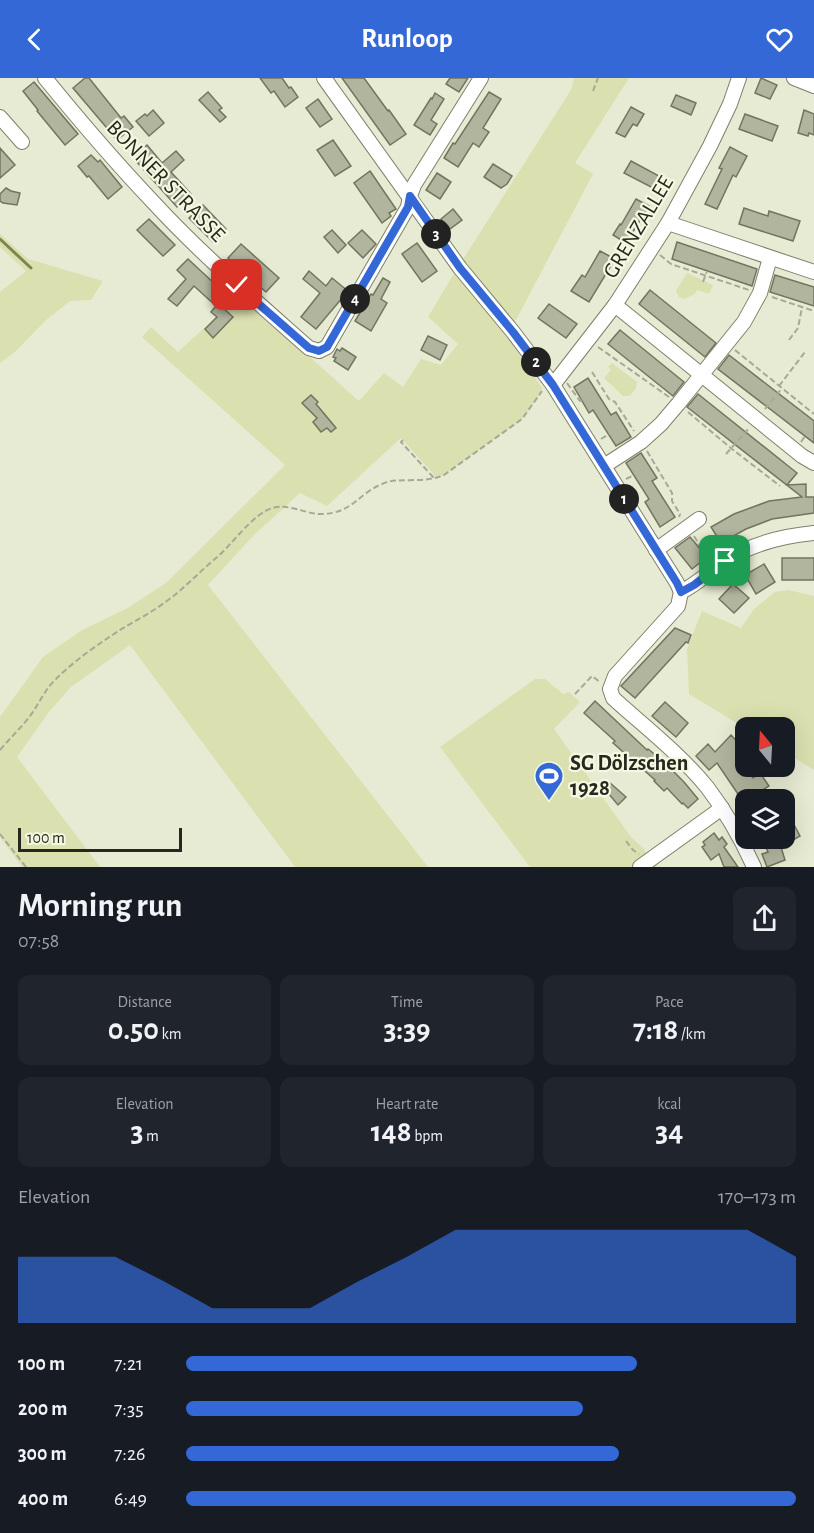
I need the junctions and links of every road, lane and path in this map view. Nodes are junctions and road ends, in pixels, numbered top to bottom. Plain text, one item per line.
1 (45, 78) edge
2 (324, 78) edge
3 (481, 78) edge
4 (598, 78) edge
5 (739, 78) edge
6 (794, 78) edge
7 (814, 86) edge
8 (593, 91) dead end
9 (0, 117) edge
10 (21, 142) dead end
11 (410, 196) junction
12 (668, 223) junction
13 (651, 247) junction
14 (771, 258) junction
15 (678, 261) dead end
16 (676, 266) junction
17 (707, 271) dead end
18 (814, 272) edge
19 (705, 276) junction
20 (703, 282) dead end
21 (728, 283) junction
22 (746, 284) dead end
23 (745, 289) junction
24 (726, 290) dead end
25 (760, 293) junction
26 (615, 305) junction
27 (802, 307) junction
28 (814, 311) edge
29 (588, 340) junction
30 (789, 340) dead end
31 (726, 343) junction
32 (804, 351) dead end
33 (632, 370) junction
34 (592, 372) dead end
35 (701, 374) junction
36 (628, 375) dead end
37 (556, 381) junction
38 (780, 387) junction
39 (669, 397) dead end
40 (582, 400) dead end
41 (682, 407) dead end
42 (814, 414) edge
43 (756, 419) junction
44 (609, 434) dead end
45 (601, 439) dead end
46 (403, 440) dead end
47 (643, 445) junction
48 (732, 449) junction
49 (726, 454) dead end
50 (814, 463) edge
51 (604, 466) junction
52 (634, 475) dead end
53 (434, 478) junction
54 (627, 479) dead end
55 (780, 486) dead end
56 (689, 522) junction
57 (814, 534) edge
58 (709, 548) dead end
59 (656, 549) junction
60 (681, 592) junction
61 (613, 682) junction
62 (575, 694) dead end
63 (0, 750) edge
64 (722, 808) junction
65 (0, 834) edge
66 (626, 841) dead end
67 (644, 864) edge
68 (26, 867) edge
69 (754, 867) edge

1 - 11 street, BONNER STRASSE
2 - 11 street
3 - 11 street
4 - 8 path
5 - 12 street, GRENZALLEE
6 - 7 street
9 - 10 street
11 - 37 street
12 - 13 street, GRENZALLEE
12 - 14 street
13 - 16 path
13 - 26 street, GRENZALLEE
14 - 18 street
14 - 25 street
15 - 16 path
16 - 19 path
17 - 19 path
19 - 20 path
19 - 21 path
21 - 23 path
21 - 24 path
22 - 23 path
23 - 25 path
25 - 27 path
25 - 31 street
26 - 29 street, GRENZALLEE
26 - 35 street
27 - 28 path
27 - 30 path
29 - 33 path
29 - 37 street, GRENZALLEE
31 - 35 street
31 - 38 path
32 - 38 path
33 - 36 path
33 - 39 path
34 - 47 path
35 - 43 street
35 - 47 street
37 - 40 path
37 - 51 street
37 - 53 path
38 - 42 path
38 - 43 path
41 - 48 path
43 - 48 path
43 - 50 street
44 - 45 path
46 - 53 path
47 - 51 street
47 - 56 path
48 - 49 path
48 - 55 path
51 - 59 street
52 - 54 path
53 - 63 path
56 - 58 path
56 - 59 street
57 - 60 street
59 - 60 street
60 - 61 street
61 - 62 path
61 - 64 street
64 - 67 street
64 - 69 street
65 - 68 path
66 - 67 path

